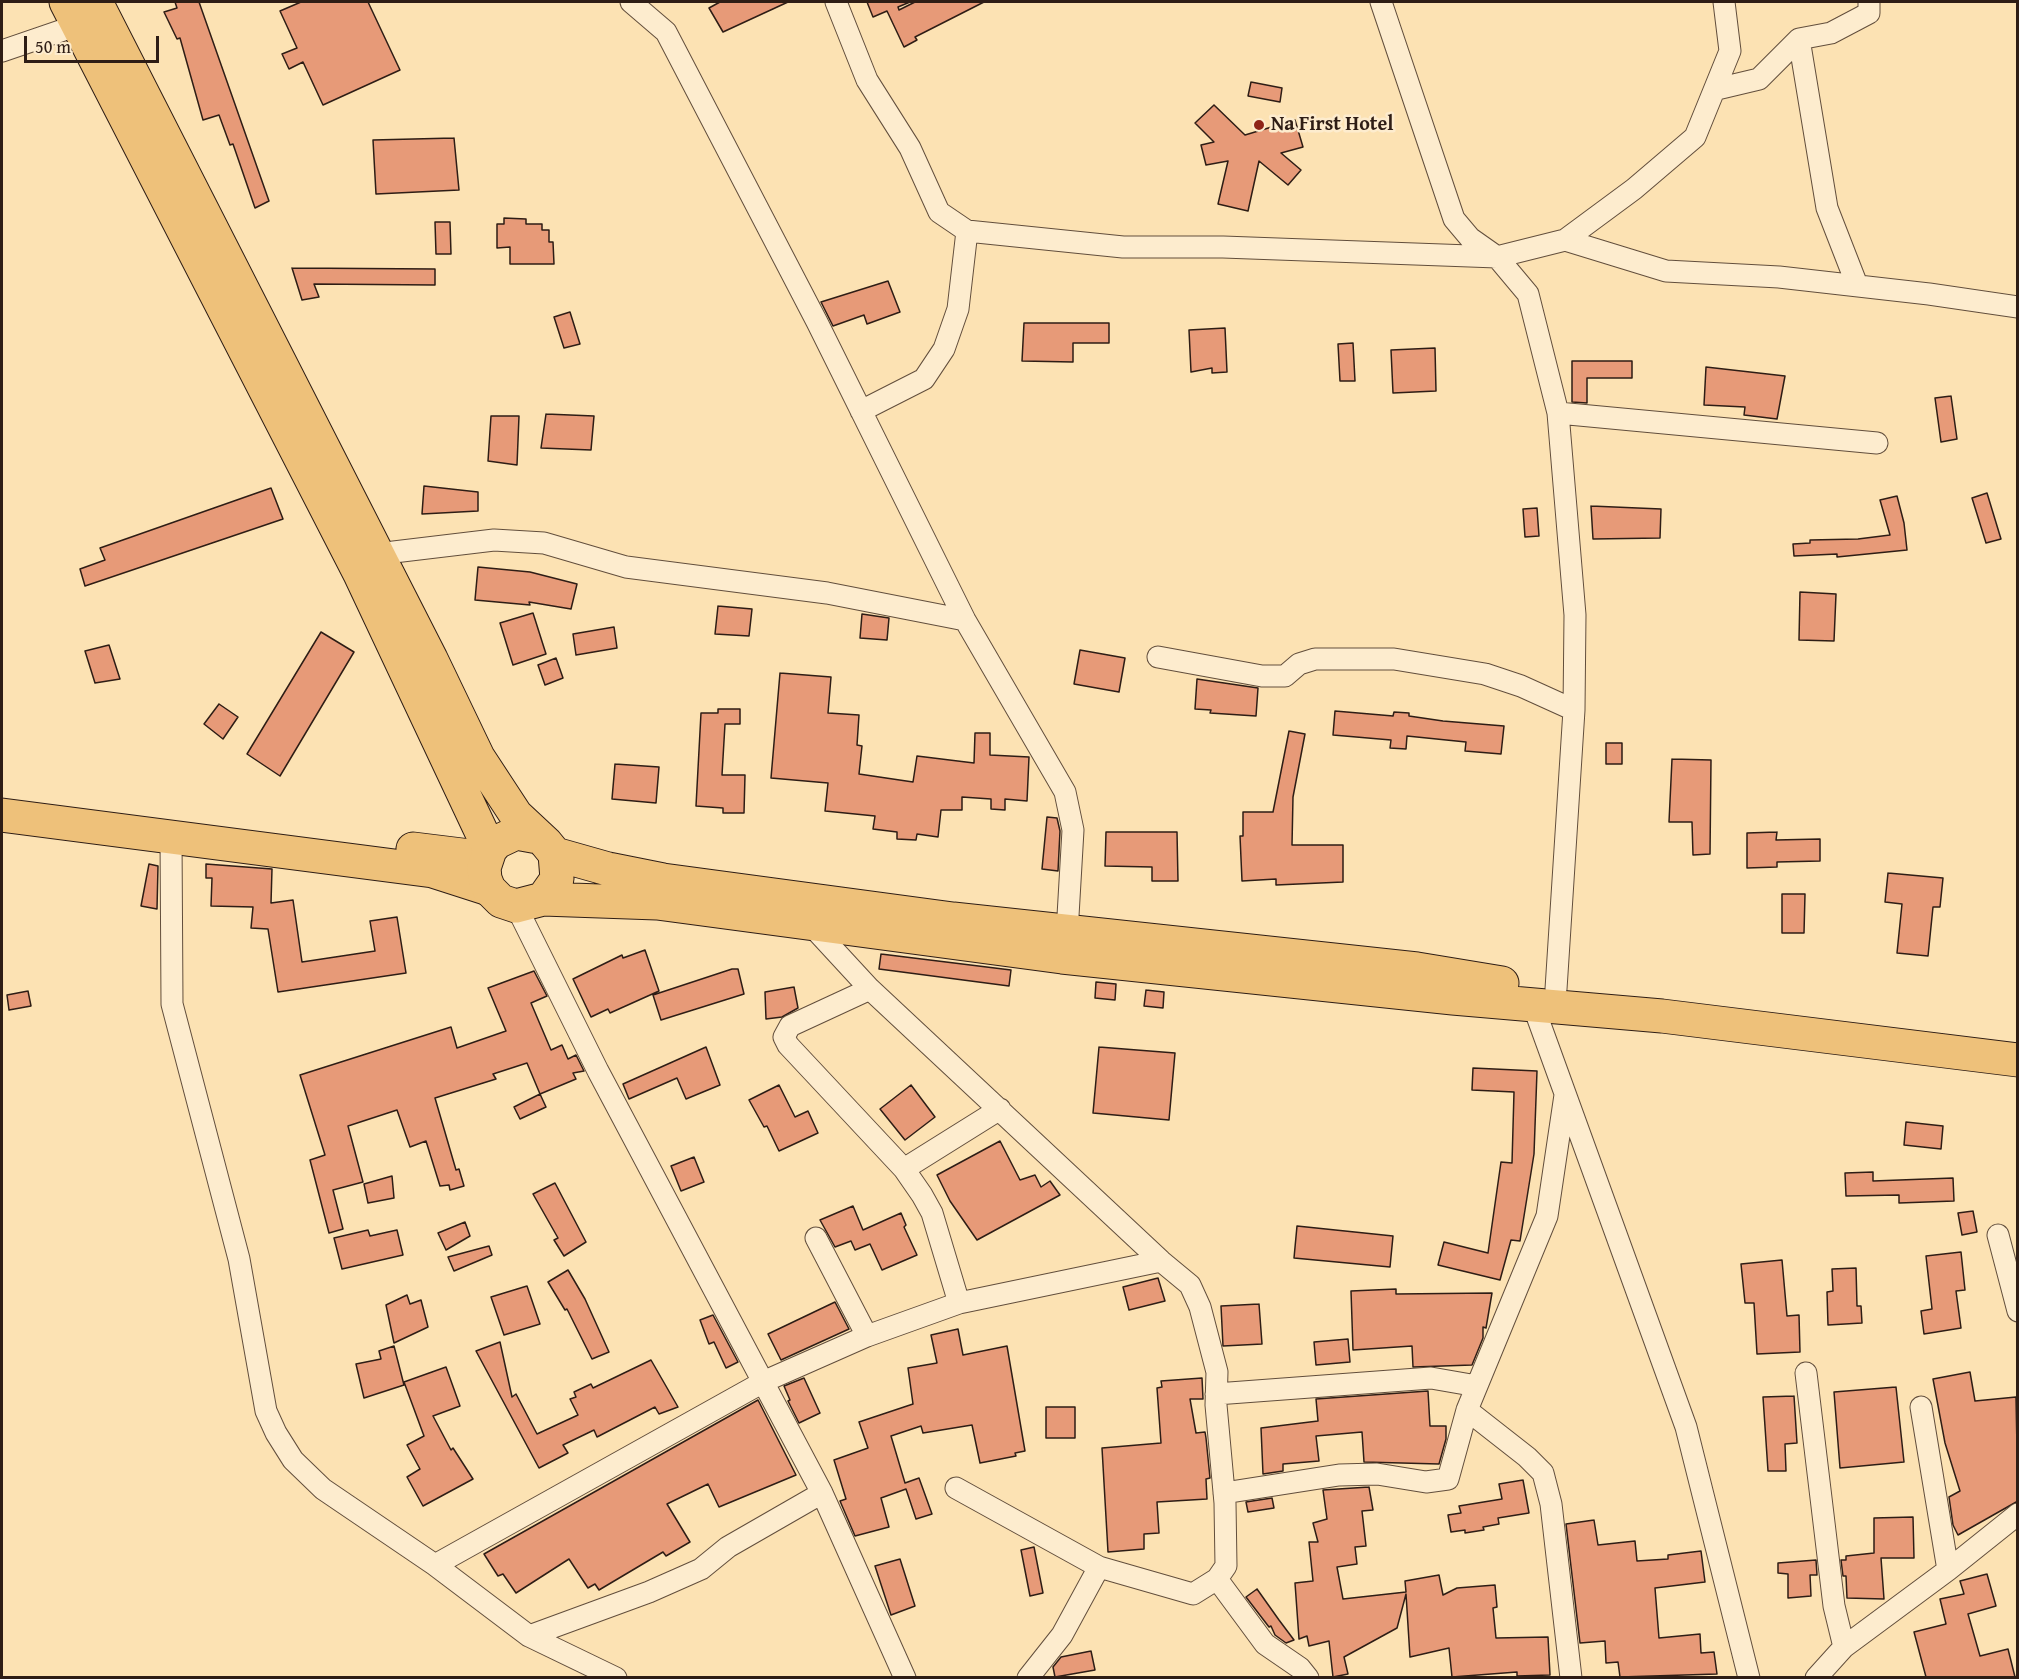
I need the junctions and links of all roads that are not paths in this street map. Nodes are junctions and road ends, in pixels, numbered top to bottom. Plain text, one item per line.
1 (631, 2) edge
2 (836, 2) edge
3 (1381, 2) edge
4 (1724, 2) edge
5 (1869, 2) edge
6 (80, 9) edge
7 (1798, 39) junction
8 (2, 51) edge
9 (1717, 89) junction
10 (967, 231) junction
11 (1565, 240) junction
12 (1497, 257) junction
13 (1857, 285) junction
14 (2018, 307) edge
15 (861, 411) junction
16 (1558, 413) junction
17 (1877, 443) dead end
18 (377, 554) junction
19 (965, 620) junction
20 (1158, 657) dead end
21 (1574, 710) junction
22 (2, 792) edge
23 (2, 814) edge
24 (171, 836) junction
25 (546, 846) junction
26 (488, 866) junction
27 (530, 903) junction
28 (810, 924) junction
29 (1066, 933) junction
30 (870, 989) junction
31 (1544, 997) junction
32 (2018, 1060) edge
33 (1565, 1093) junction
34 (1000, 1109) junction
35 (904, 1169) junction
36 (1998, 1235) dead end
37 (816, 1238) dead end
38 (1161, 1261) junction
39 (960, 1303) junction
40 (2018, 1311) edge
41 (867, 1336) junction
42 (1806, 1373) dead end
43 (765, 1381) junction
44 (1477, 1386) junction
45 (1216, 1394) junction
46 (1921, 1407) dead end
47 (1467, 1410) junction
48 (956, 1488) dead end
49 (822, 1493) junction
50 (1224, 1494) junction
51 (2018, 1514) edge
52 (435, 1565) junction
53 (1099, 1568) junction
54 (1948, 1570) junction
55 (1217, 1579) junction
56 (528, 1636) junction
57 (1844, 1647) junction
58 (616, 1677) edge
59 (904, 1677) edge
60 (1028, 1677) edge
61 (1308, 1677) edge
62 (1571, 1677) edge
63 (1749, 1677) edge
64 (1816, 1677) edge

1 - 15 street
2 - 10 street
3 - 12 street
4 - 9 street
5 - 7 street
6 - 8 street
6 - 18 main road
6 - 26 main road
7 - 9 street
7 - 13 street
9 - 11 street
10 - 12 street
10 - 15 street
11 - 12 street
11 - 13 street
12 - 16 street
13 - 14 street
15 - 19 street
16 - 17 street
16 - 21 street
18 - 19 street
18 - 25 main road
19 - 29 street
20 - 21 street
21 - 31 street
22 - 26 main road
23 - 24 main road
24 - 26 main road
24 - 52 street
25 - 26 main road
25 - 27 main road
25 - 29 main road
26 - 27 main road
27 - 28 main road
27 - 43 street
28 - 30 street
28 - 31 main road
29 - 31 main road
30 - 34 street
30 - 35 street
31 - 32 main road
31 - 33 street
33 - 44 street
33 - 63 street
34 - 35 street
34 - 38 street
35 - 39 street
36 - 40 street
37 - 41 street
38 - 39 street
38 - 45 street
39 - 41 street
41 - 43 street
42 - 57 street
43 - 49 street
43 - 52 street
44 - 45 street
44 - 47 street
45 - 50 street
46 - 54 street
47 - 50 street
47 - 62 street
48 - 53 street
49 - 56 street
49 - 59 street
50 - 55 street
51 - 54 street
52 - 56 street
53 - 55 street
53 - 60 street
54 - 57 street
55 - 61 street
56 - 58 street
57 - 64 street

